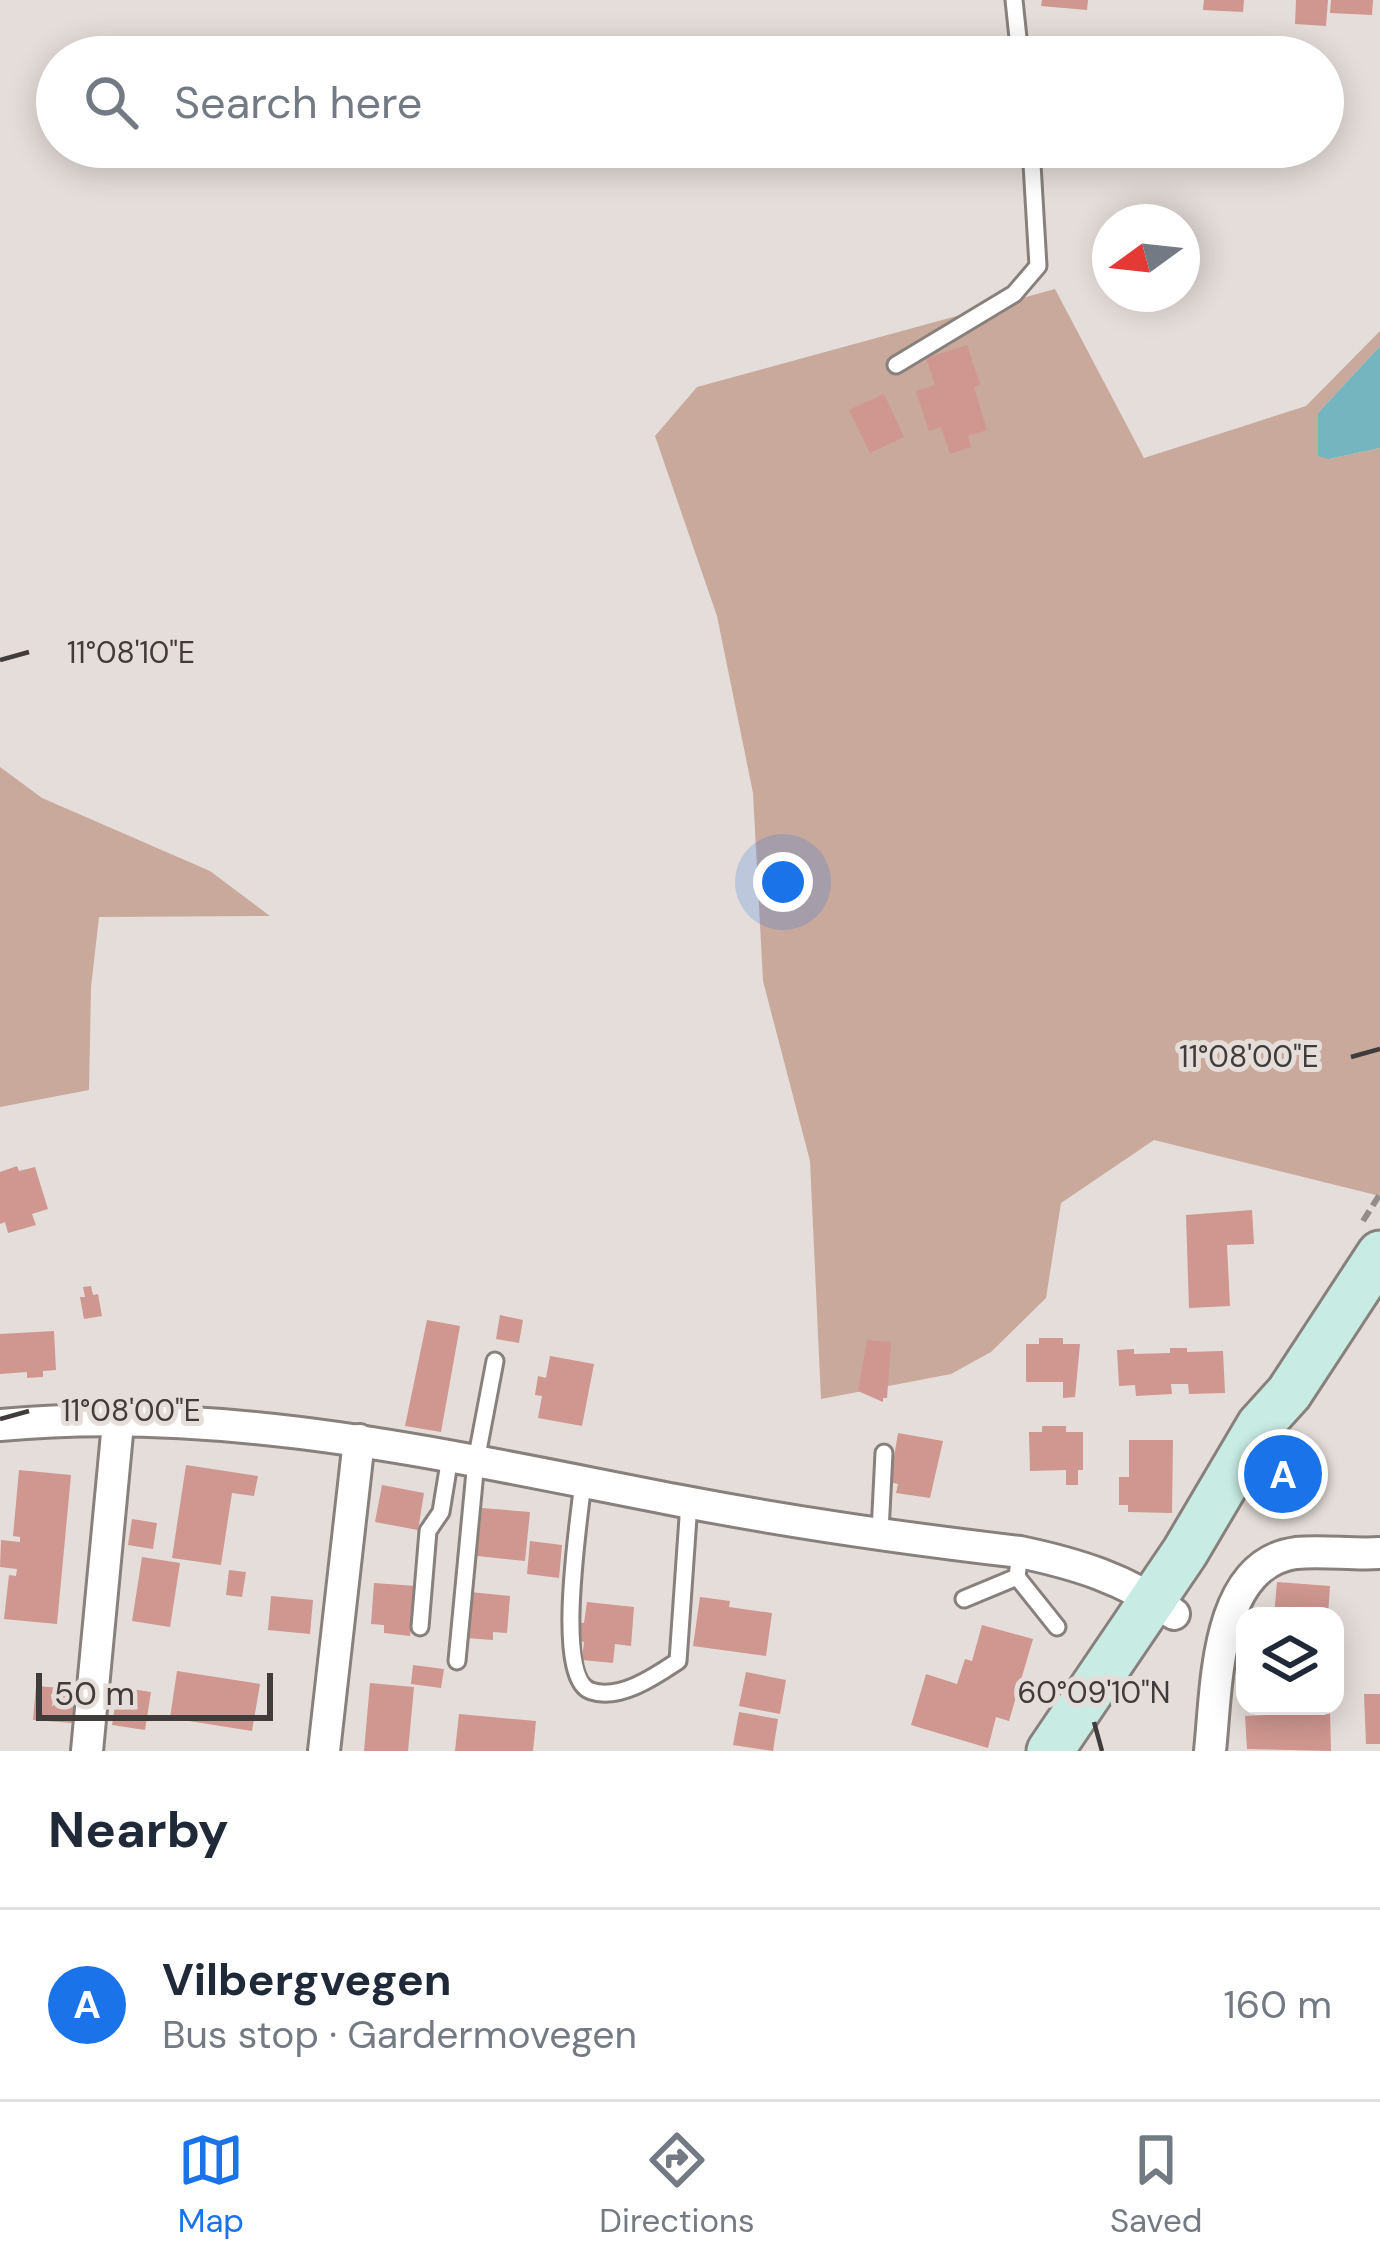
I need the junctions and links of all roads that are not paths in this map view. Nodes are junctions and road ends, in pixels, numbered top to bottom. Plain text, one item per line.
1 (1014, 0) edge
2 (1018, 36) edge
3 (1032, 168) edge
4 (896, 365) dead end
5 (1380, 1254) edge
6 (495, 1361) dead end
7 (118, 1423) junction
8 (0, 1425) edge
9 (359, 1441) junction
10 (884, 1453) dead end
11 (463, 1459) junction
12 (583, 1481) junction
13 (689, 1503) junction
14 (880, 1532) junction
15 (1380, 1553) edge
16 (1018, 1564) junction
17 (964, 1599) dead end
18 (1163, 1605) junction
19 (1057, 1627) dead end
20 (420, 1628) dead end
21 (457, 1661) dead end
22 (87, 1751) edge
23 (324, 1751) edge
24 (1050, 1751) edge
25 (1073, 1751) edge
26 (1210, 1751) edge

1 - 2 lane
3 - 4 lane
5 - 18 main road
6 - 11 lane
7 - 8 street
7 - 9 street
7 - 22 street
9 - 11 street
9 - 23 street
10 - 14 lane
11 - 12 street
11 - 20 lane
11 - 21 lane
12 - 13 street
12 - 13 lane
13 - 14 street
14 - 16 street
15 - 26 street
16 - 17 lane
16 - 18 street
16 - 19 lane
18 - 24 main road
18 - 25 main road

